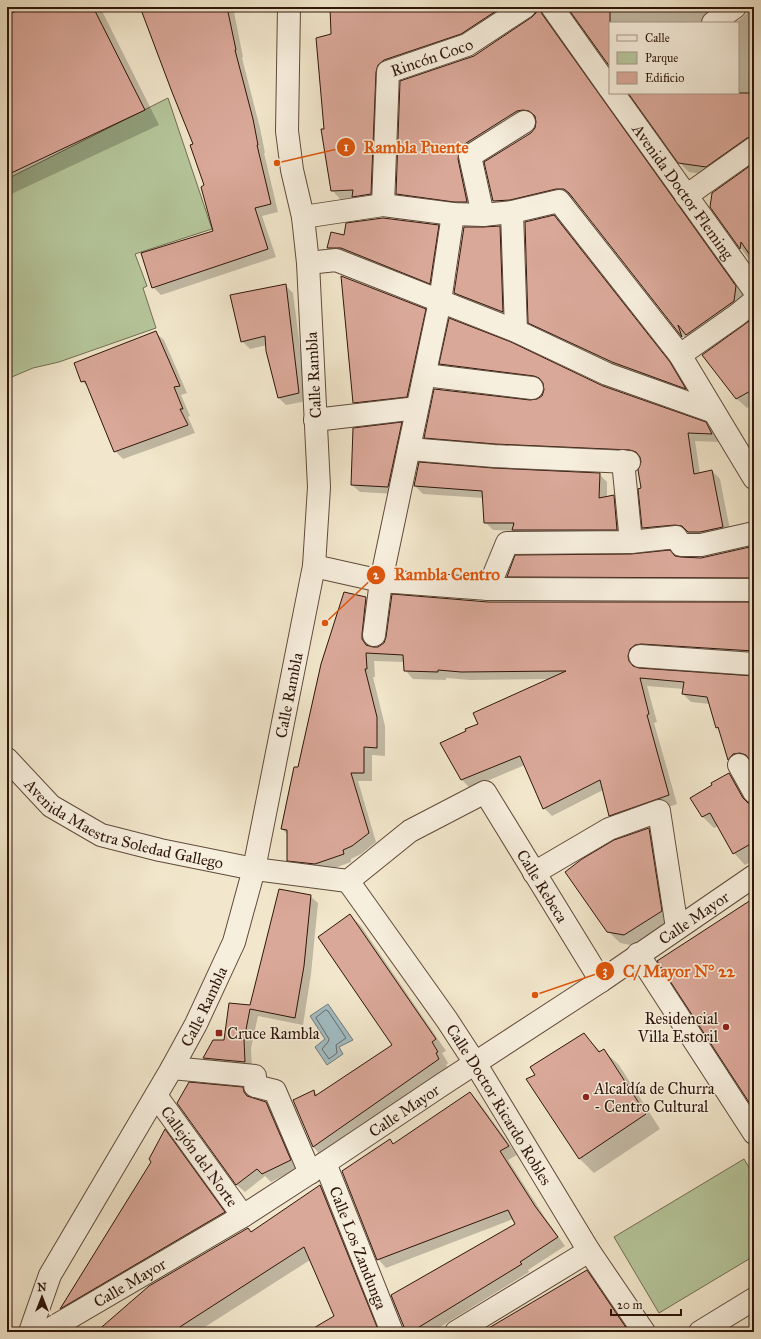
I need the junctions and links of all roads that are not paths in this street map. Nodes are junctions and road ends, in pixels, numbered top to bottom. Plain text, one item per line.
1 (289, 7) edge
2 (525, 7) edge
3 (552, 7) edge
4 (735, 7) edge
5 (714, 22) edge
6 (609, 86) edge
7 (614, 94) edge
8 (524, 122) dead end
9 (754, 148) edge
10 (686, 196) junction
11 (383, 205) junction
12 (512, 212) junction
13 (453, 214) junction
14 (483, 216) junction
15 (303, 217) junction
16 (308, 263) junction
17 (754, 290) edge
18 (440, 301) junction
19 (754, 301) edge
20 (516, 331) junction
21 (680, 355) junction
22 (425, 375) junction
23 (532, 388) dead end
24 (417, 408) junction
25 (714, 412) junction
26 (315, 420) junction
27 (409, 449) junction
28 (754, 478) edge
29 (754, 533) edge
30 (631, 542) junction
31 (314, 566) junction
32 (381, 581) junction
33 (488, 589) junction
34 (754, 590) edge
35 (374, 635) dead end
36 (640, 656) dead end
37 (754, 664) edge
38 (7, 759) edge
39 (739, 765) dead end
40 (754, 792) edge
41 (254, 869) junction
42 (534, 872) junction
43 (754, 876) edge
44 (348, 881) junction
45 (677, 928) junction
46 (638, 954) junction
47 (601, 981) junction
48 (475, 1063) junction
49 (172, 1068) junction
50 (157, 1097) junction
51 (747, 1106) edge
52 (754, 1132) edge
53 (318, 1168) junction
54 (243, 1216) junction
55 (589, 1251) junction
56 (754, 1299) edge
57 (30, 1332) edge
58 (45, 1332) edge
59 (392, 1332) edge
60 (456, 1332) edge
61 (644, 1332) edge
62 (700, 1332) edge

1 - 15 street, Calle Rambla
2 - 11 street, Rincón Coco
3 - 6 street, Avenida Doctor Fleming
4 - 5 street
7 - 10 street, Avenida Doctor Fleming
8 - 14 street
9 - 10 street
10 - 17 street, Avenida Doctor Fleming
11 - 13 street
11 - 15 street
12 - 14 street
12 - 20 street
12 - 21 street
13 - 14 street
13 - 18 street
15 - 16 street, Calle Rambla
16 - 18 street
16 - 26 street, Calle Rambla
18 - 20 street
18 - 22 street
19 - 21 street
20 - 25 street
21 - 25 street
22 - 23 street
22 - 24 street
24 - 26 street
24 - 27 street
25 - 28 street
26 - 31 street, Calle Rambla
27 - 30 street
27 - 32 street
29 - 30 street
30 - 33 street
31 - 32 street
31 - 41 street, Calle Rambla
32 - 33 street
32 - 35 street
33 - 34 street
36 - 37 street
38 - 41 street, Avenida Maestra Soledad Gallego
39 - 40 street
41 - 44 street, Avenida Maestra Soledad Gallego
41 - 49 street, Calle Rambla
42 - 44 street, Calle Rebeca
42 - 45 street
42 - 47 street, Calle Rebeca
43 - 45 street, Calle Mayor
44 - 48 street, Calle Doctor Ricardo Robles
45 - 46 street, Calle Mayor
46 - 47 street, Calle Mayor
46 - 51 street
47 - 48 street, Calle Mayor
48 - 53 street, Calle Mayor
48 - 55 street, Calle Doctor Ricardo Robles
49 - 50 street, Calle Rambla
49 - 53 street, Calle Los Zandunga
50 - 54 street, Callejón del Norte
50 - 57 street, Calle Rambla
51 - 52 street
53 - 54 street, Calle Mayor
53 - 59 street, Calle Los Zandunga
54 - 58 street, Calle Mayor
55 - 60 street
55 - 61 street, Calle Doctor Ricardo Robles
56 - 62 street

